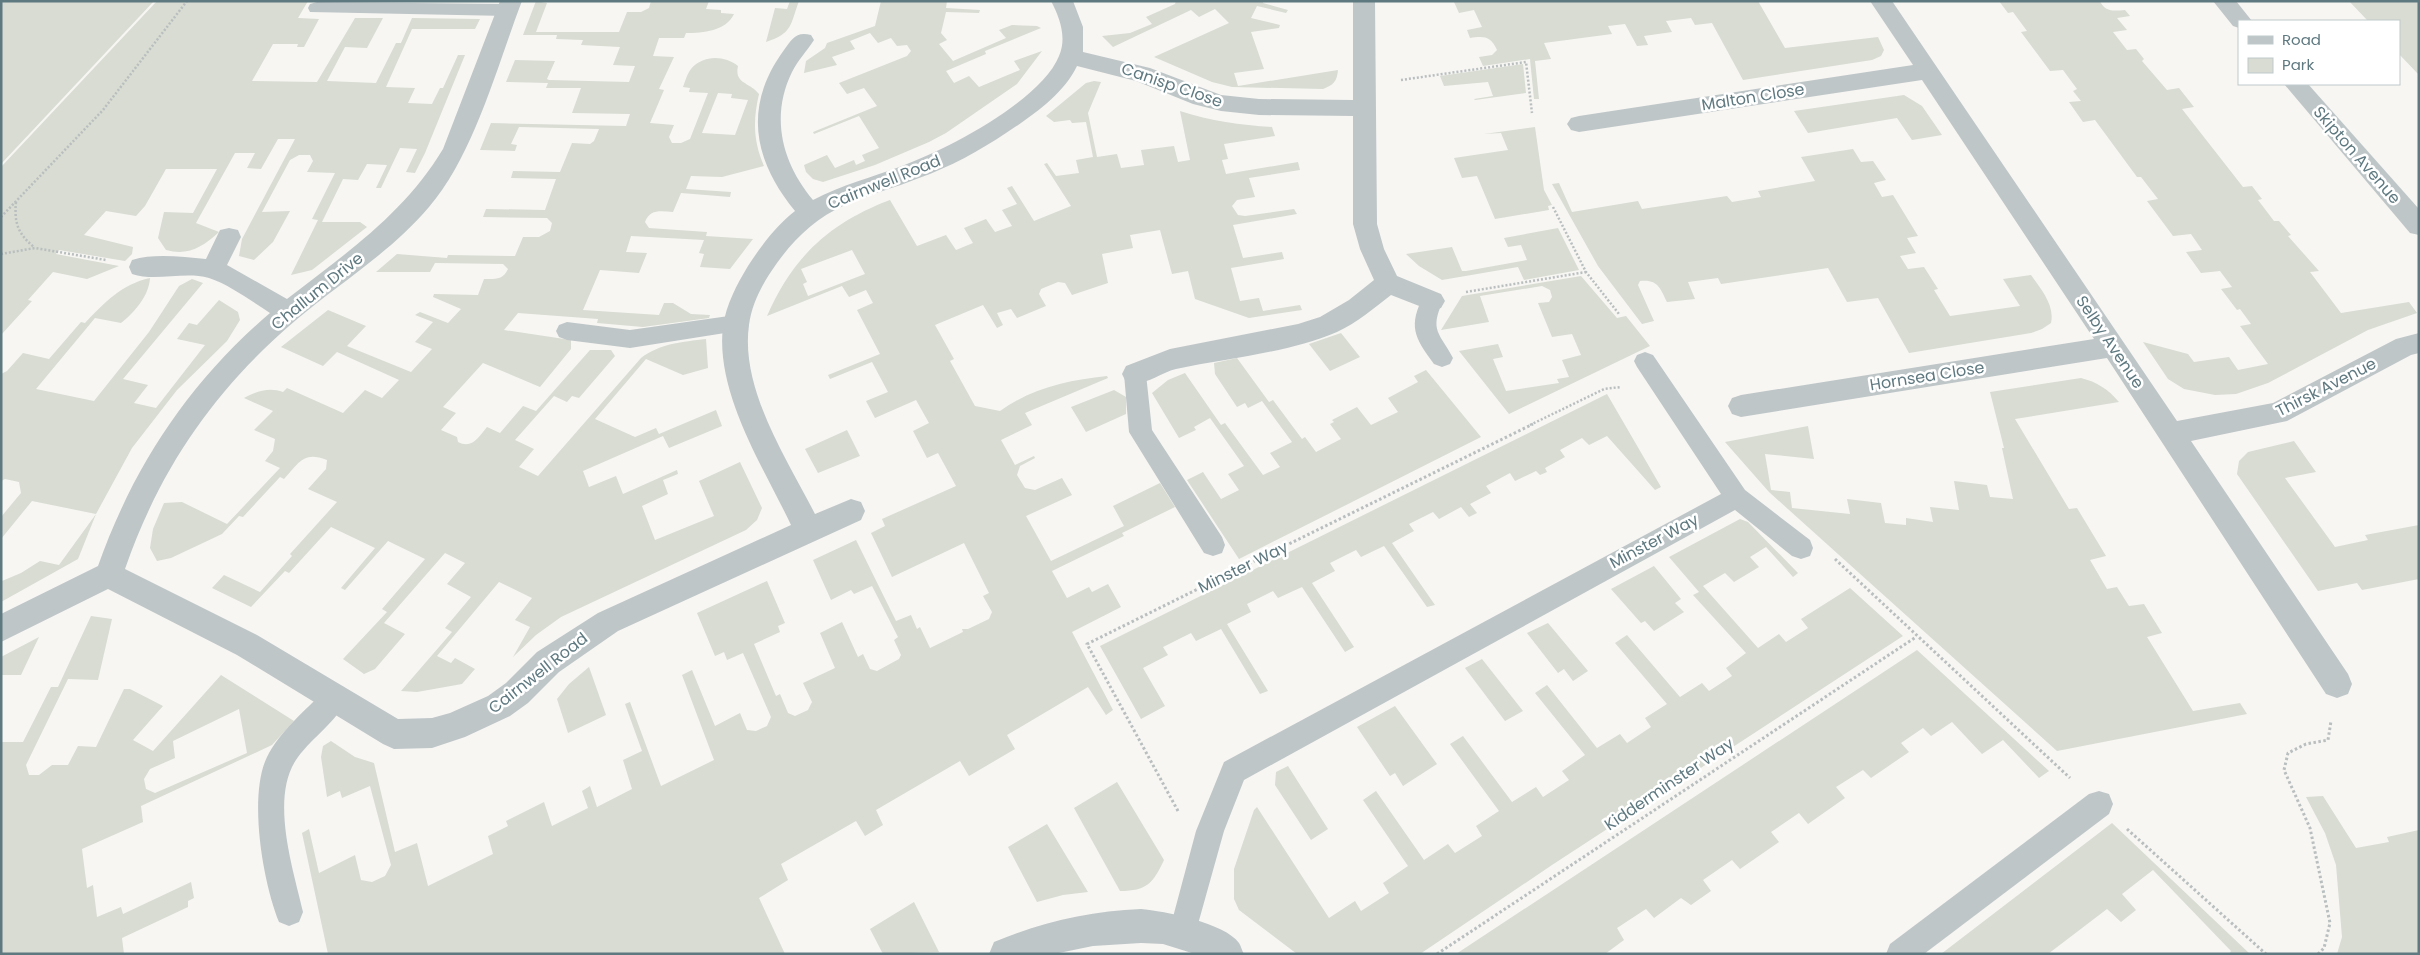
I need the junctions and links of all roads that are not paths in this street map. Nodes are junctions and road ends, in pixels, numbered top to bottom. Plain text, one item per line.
1 (1062, 1) edge
2 (1364, 1) edge
3 (1881, 1) edge
4 (2224, 1) edge
5 (509, 6) edge
6 (317, 8) dead end
7 (2240, 20) edge
8 (803, 40) dead end
9 (1070, 57) junction
10 (1927, 71) junction
11 (2297, 85) edge
12 (1365, 108) junction
13 (1580, 124) dead end
14 (810, 214) junction
15 (2419, 226) edge
16 (229, 237) dead end
17 (141, 267) road end
18 (214, 269) junction
19 (1388, 283) junction
20 (1432, 301) joint
21 (288, 312) junction
22 (736, 324) junction
23 (567, 331) dead end
24 (2419, 343) edge
25 (2112, 347) junction
26 (1442, 358) dead end
27 (1646, 361) dead end
28 (1135, 374) joint
29 (1741, 406) dead end
30 (2171, 433) junction
31 (1737, 497) junction
32 (852, 510) dead end
33 (808, 530) junction
34 (1213, 546) dead end
35 (1801, 548) dead end
36 (109, 575) junction
37 (1, 630) edge
38 (2336, 684) dead end
39 (334, 699) junction
40 (2100, 804) road end
41 (289, 912) dead end
42 (1182, 932) junction
43 (1006, 954) edge
44 (1227, 954) edge
45 (1900, 954) edge

1 - 9 street, Cairnwell Road
2 - 12 street
3 - 10 street, Selby Avenue
4 - 7 street
5 - 6 lane
5 - 21 street, Challum Drive
8 - 14 street
9 - 12 street, Canisp Close
9 - 14 street, Cairnwell Road
10 - 13 street, Malton Close
10 - 25 street, Selby Avenue
11 - 15 street, Skipton Avenue
12 - 19 street
14 - 22 street, Cairnwell Road
16 - 18 street
17 - 18 street
18 - 21 street
19 - 20 street
19 - 28 street
20 - 26 lane
21 - 36 street, Challum Drive
22 - 23 lane
22 - 33 street, Cairnwell Road
24 - 30 street, Thirsk Avenue
25 - 29 street, Hornsea Close
25 - 30 street, Selby Avenue
27 - 31 lane
28 - 34 lane
30 - 38 street, Selby Avenue
31 - 35 lane
31 - 42 lane, Minster Way
32 - 33 street, Cairnwell Road
33 - 39 street, Cairnwell Road
36 - 37 street
36 - 39 street, Cairnwell Road
39 - 41 lane
40 - 45 lane
42 - 43 street
42 - 44 street

